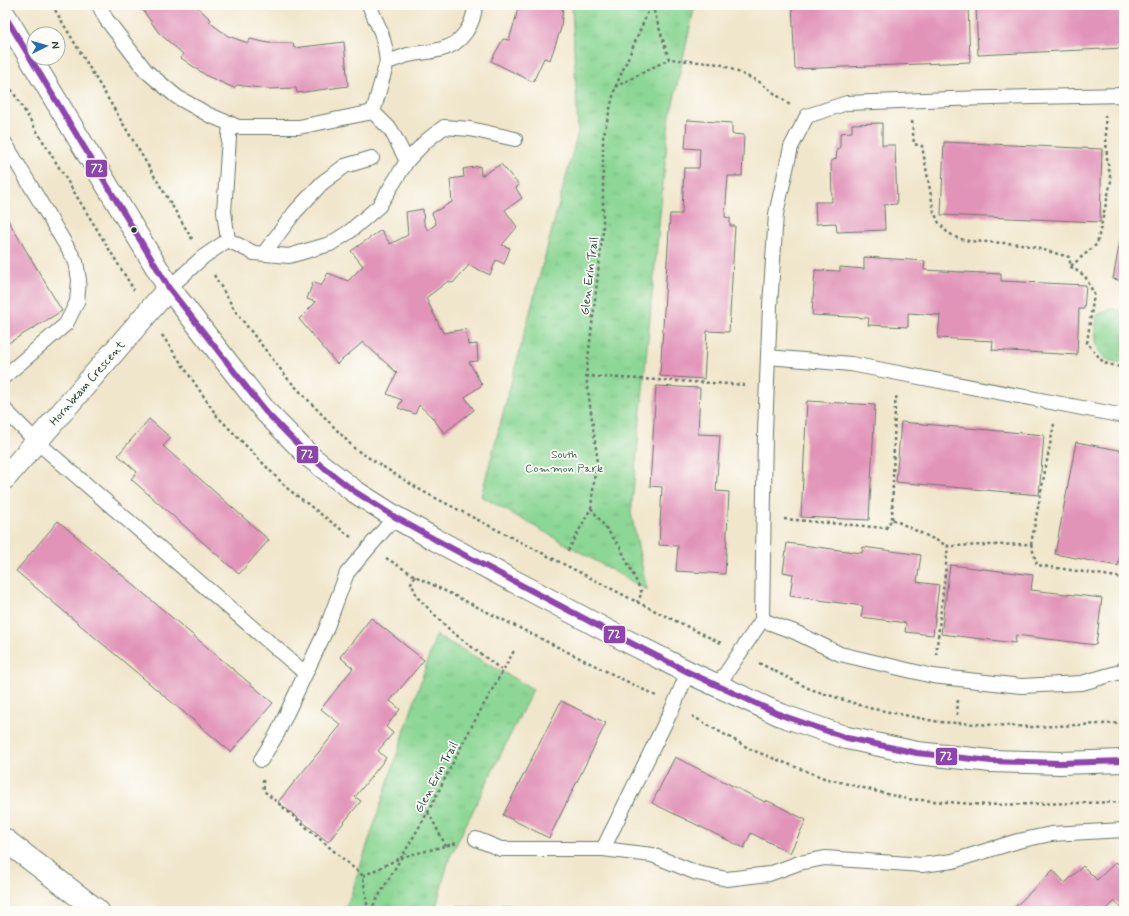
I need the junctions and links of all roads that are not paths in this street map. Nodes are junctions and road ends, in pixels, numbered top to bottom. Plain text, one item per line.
1 (99, 5) edge
2 (369, 5) edge
3 (475, 5) edge
4 (8, 30) edge
5 (387, 62) junction
6 (1124, 95) edge
7 (373, 112) junction
8 (230, 123) junction
9 (515, 139) dead end
10 (5, 143) edge
11 (372, 158) dead end
12 (407, 161) junction
13 (228, 240) junction
14 (264, 253) junction
15 (168, 288) junction
16 (768, 357) junction
17 (5, 376) edge
18 (5, 410) edge
19 (1124, 416) edge
20 (37, 442) junction
21 (5, 478) edge
22 (395, 517) junction
23 (762, 620) junction
24 (1124, 669) edge
25 (688, 672) junction
26 (305, 674) junction
27 (718, 685) junction
28 (261, 760) road end
29 (1124, 761) edge
30 (1124, 830) edge
31 (476, 839) dead end
32 (5, 840) edge
33 (603, 849) junction
34 (98, 911) edge

1 - 8 lane
2 - 5 lane
3 - 5 lane
4 - 15 street
5 - 7 lane
6 - 16 lane
7 - 8 lane
7 - 12 lane
8 - 13 lane
9 - 12 lane
10 - 17 lane
11 - 14 lane
12 - 14 lane
13 - 14 lane
13 - 15 lane
15 - 20 street, Hornbeam Crescent
15 - 22 street
16 - 19 lane
16 - 23 lane
18 - 20 lane
20 - 21 street, Hornbeam Crescent
20 - 26 lane
22 - 25 street
22 - 26 lane
23 - 24 lane
23 - 27 lane
25 - 27 street
25 - 33 lane
26 - 28 lane
27 - 29 street
30 - 33 lane
31 - 33 lane
32 - 34 street

